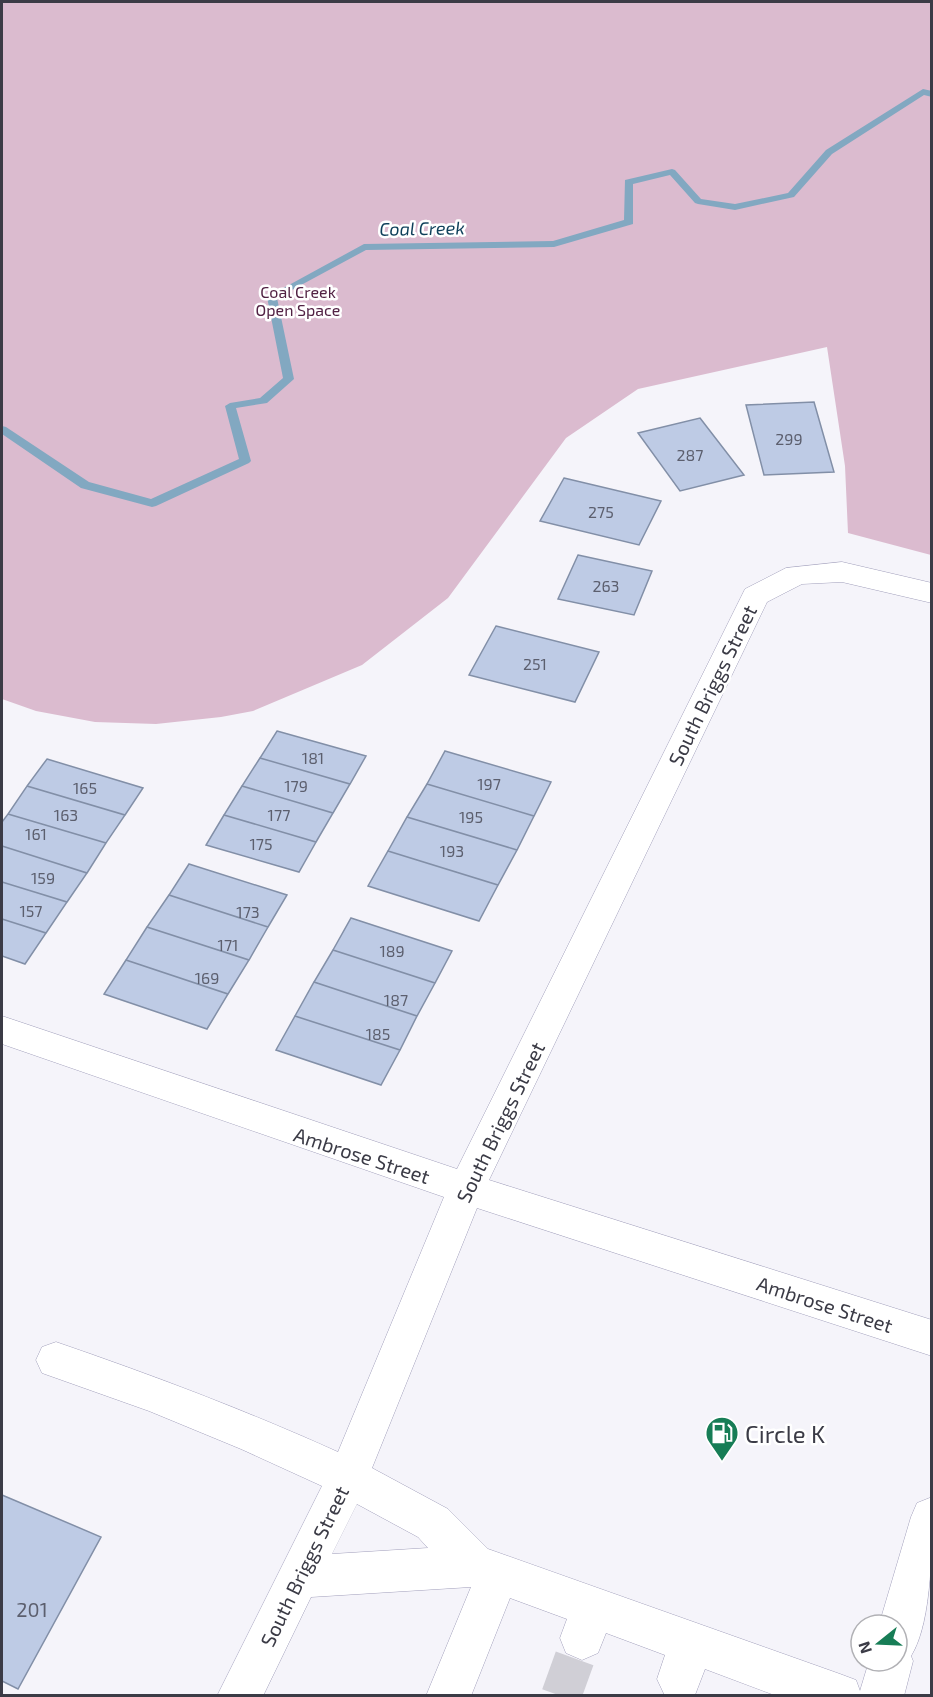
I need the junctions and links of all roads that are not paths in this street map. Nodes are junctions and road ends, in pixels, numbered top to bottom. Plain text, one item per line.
1 (932, 592) edge
2 (2, 1030) edge
3 (466, 1190) junction
4 (932, 1338) edge
5 (56, 1360) dead end
6 (348, 1477) junction
7 (932, 1517) edge
8 (487, 1569) junction
9 (298, 1577) junction
10 (905, 1613) edge
11 (887, 1673) edge
12 (820, 1692) edge
13 (239, 1695) edge
14 (448, 1695) edge
15 (881, 1695) edge

1 - 3 street, South Briggs Street
2 - 3 street, Ambrose Street
3 - 4 street, Ambrose Street
3 - 6 street, South Briggs Street
5 - 6 street
6 - 8 street
6 - 9 street, South Briggs Street
7 - 10 street
8 - 9 street
8 - 12 street
8 - 14 street
9 - 13 street, South Briggs Street
11 - 15 street

